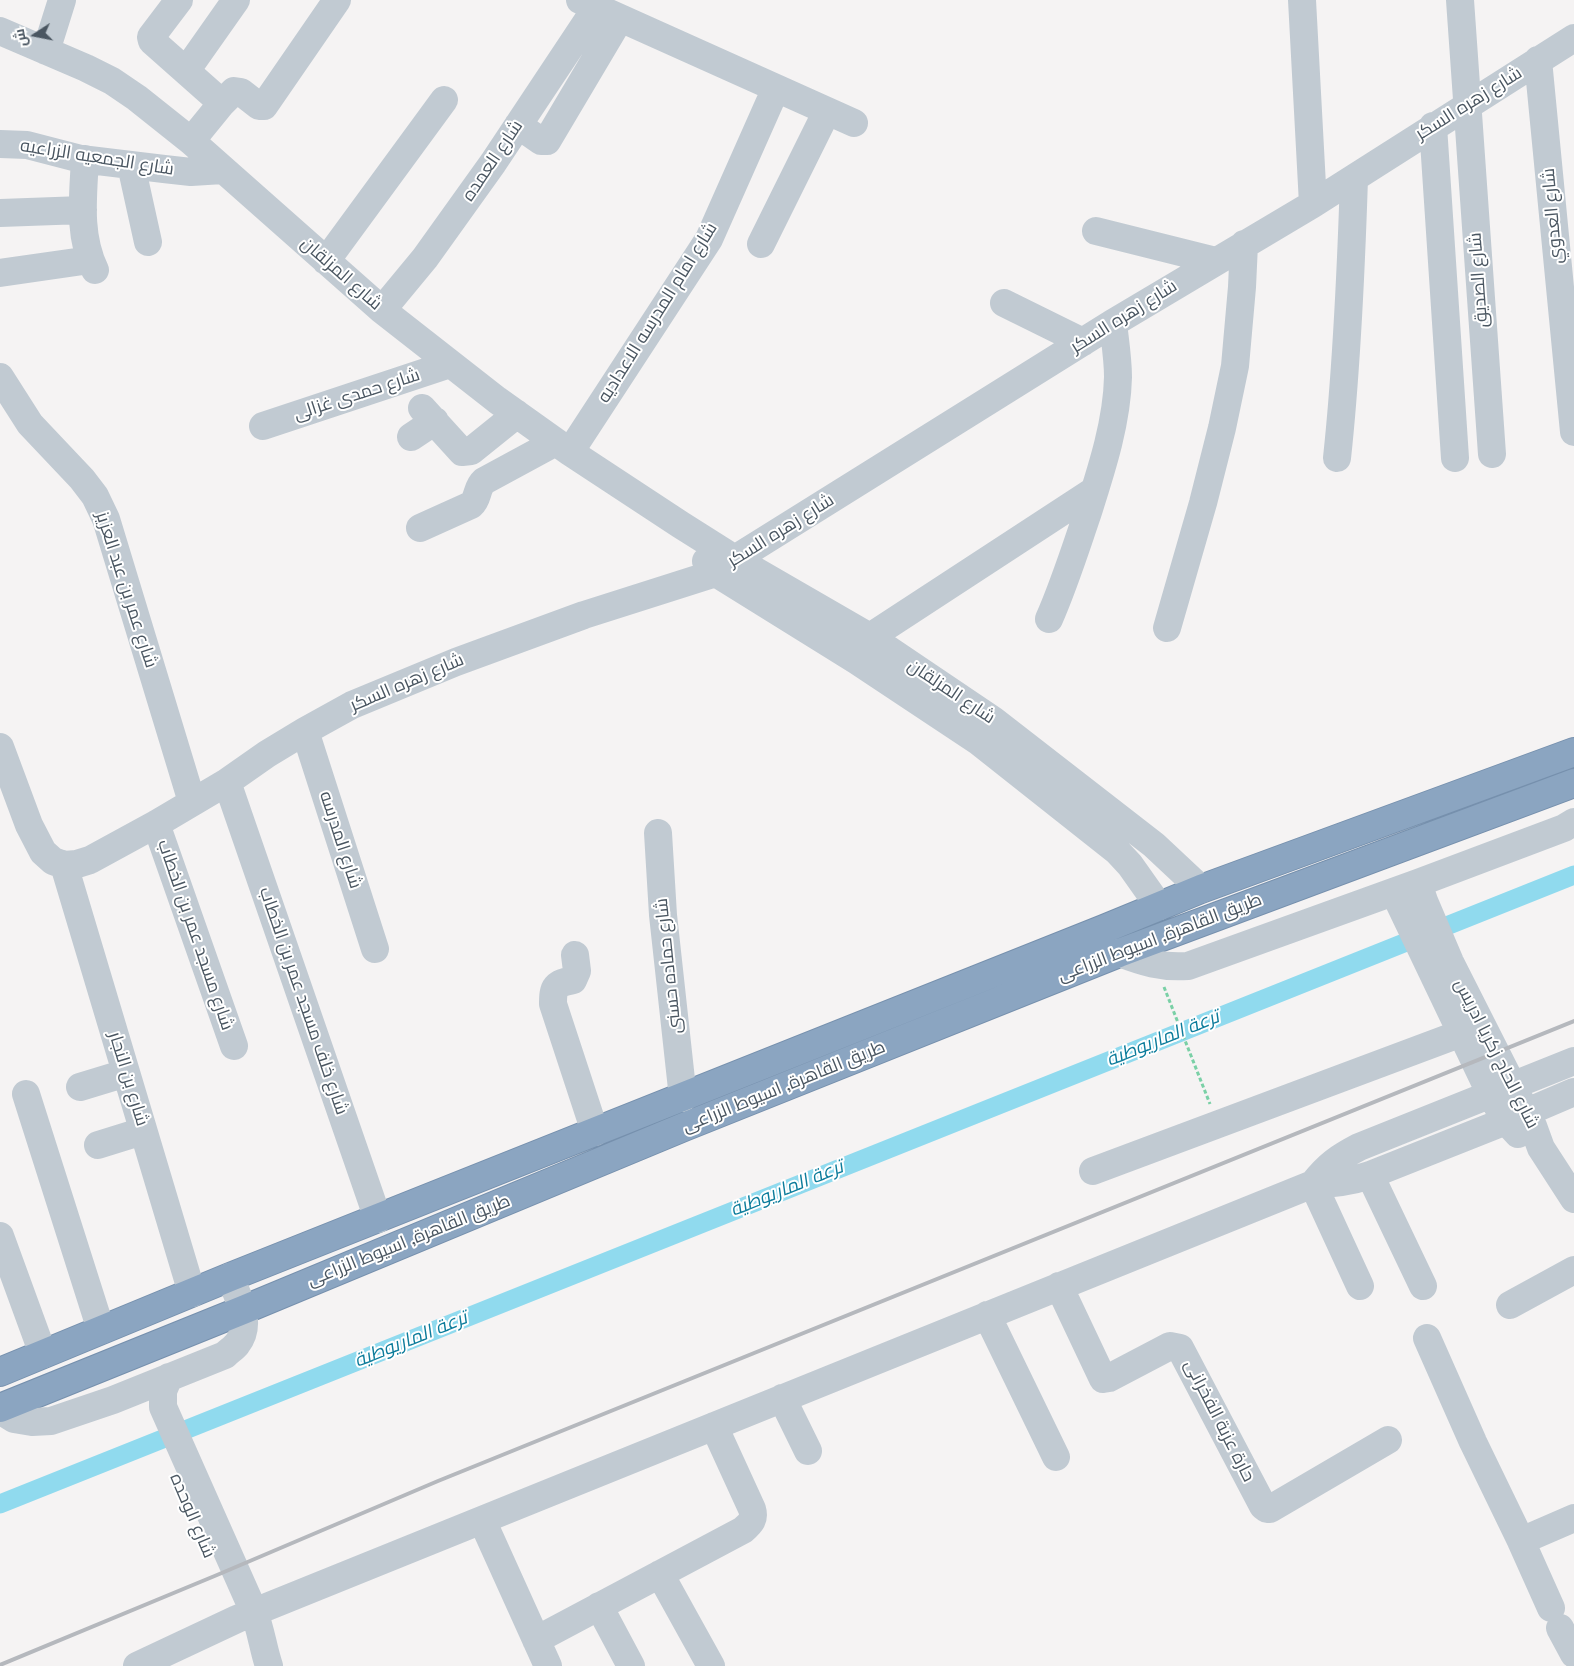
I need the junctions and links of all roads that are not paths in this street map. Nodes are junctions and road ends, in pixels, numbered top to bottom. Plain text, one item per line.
1 (62, 0) edge
2 (179, 0) edge
3 (236, 0) edge
4 (337, 0) edge
5 (1302, 0) edge
6 (1460, 0) edge
7 (598, 8) edge
8 (0, 31) edge
9 (1574, 38) edge
10 (46, 51) junction
11 (1538, 60) junction
12 (186, 71) junction
13 (776, 88) junction
14 (444, 100) dead end
15 (222, 103) junction
16 (1467, 105) junction
17 (827, 111) junction
18 (854, 123) dead end
19 (1433, 126) junction
20 (192, 141) junction
21 (0, 144) edge
22 (85, 159) junction
23 (131, 165) junction
24 (223, 170) junction
25 (1354, 178) junction
26 (1313, 204) junction
27 (83, 210) junction
28 (0, 213) edge
29 (1096, 231) dead end
30 (148, 242) dead end
31 (761, 244) dead end
32 (1244, 244) junction
33 (1216, 260) junction
34 (326, 261) junction
35 (0, 273) edge
36 (1004, 303) dead end
37 (382, 310) junction
38 (1113, 323) junction
39 (1083, 342) junction
40 (450, 364) junction
41 (0, 378) edge
42 (517, 414) junction
43 (263, 426) dead end
44 (1574, 432) edge
45 (411, 437) dead end
46 (563, 447) junction
47 (1492, 454) dead end
48 (1337, 458) dead end
49 (1455, 458) dead end
50 (1094, 490) junction
51 (420, 528) dead end
52 (726, 566) junction
53 (1049, 619) dead end
54 (1167, 628) dead end
55 (870, 637) junction
56 (856, 660) junction
57 (305, 731) junction
58 (986, 731) junction
59 (0, 747) edge
60 (1574, 752) edge
61 (227, 782) junction
62 (1574, 783) edge
63 (192, 802) junction
64 (1574, 822) edge
65 (156, 824) junction
66 (658, 833) dead end
67 (1154, 845) junction
68 (64, 864) junction
69 (1130, 865) junction
70 (1201, 889) junction
71 (1410, 896) junction
72 (1159, 906) junction
73 (1104, 929) junction
74 (375, 949) dead end
75 (1119, 953) junction
76 (575, 955) dead end
77 (1441, 966) junction
78 (1462, 1033) junction
79 (234, 1046) dead end
80 (1574, 1061) edge
81 (126, 1073) junction
82 (80, 1087) dead end
83 (1502, 1090) junction
84 (1574, 1092) edge
85 (26, 1094) dead end
86 (682, 1098) junction
87 (1516, 1117) junction
88 (143, 1131) junction
89 (595, 1132) junction
90 (98, 1145) dead end
91 (1093, 1171) dead end
92 (1370, 1175) junction
93 (1313, 1184) junction
94 (1574, 1199) edge
95 (378, 1219) junction
96 (0, 1236) edge
97 (1574, 1270) edge
98 (230, 1277) junction
99 (1059, 1286) junction
100 (1360, 1286) dead end
101 (1423, 1286) dead end
102 (192, 1293) junction
103 (1510, 1304) dead end
104 (243, 1310) junction
105 (987, 1315) junction
106 (101, 1330) junction
107 (1427, 1338) dead end
108 (43, 1354) junction
109 (0, 1372) edge
110 (169, 1377) junction
111 (782, 1398) junction
112 (113, 1400) junction
113 (0, 1409) edge
114 (158, 1417) junction
115 (714, 1426) junction
116 (1388, 1440) dead end
117 (808, 1451) dead end
118 (1056, 1457) dead end
119 (1574, 1518) edge
120 (482, 1520) junction
121 (1522, 1541) junction
122 (660, 1574) junction
123 (599, 1606) junction
124 (245, 1615) junction
125 (536, 1640) junction
126 (1574, 1654) edge
127 (266, 1655) edge
128 (137, 1666) edge
129 (548, 1666) edge
130 (631, 1666) edge
131 (710, 1666) edge

1 - 10 street
2 - 12 street
3 - 12 street
4 - 15 street
5 - 26 street
6 - 16 street, شارع الصديق
7 - 13 street
7 - 37 street, شارع العمده
8 - 10 street, شارع المزلقان
9 - 11 street, شارع زهره السكر
10 - 20 street, شارع المزلقان
11 - 16 street, شارع زهره السكر
11 - 44 street, شارع العدوي
12 - 15 street
13 - 17 street
13 - 46 street, شارع امام المدرسه الاعداديه
14 - 34 street
15 - 20 street
16 - 19 street, شارع زهره السكر
16 - 47 street, شارع الصديق
17 - 18 street
17 - 31 street
19 - 25 street, شارع زهره السكر
19 - 49 street
20 - 24 street, شارع المزلقان
21 - 22 street, شارع الجمعيه الزراعيه
22 - 23 street, شارع الجمعيه الزراعيه
22 - 27 street
23 - 24 street, شارع الجمعيه الزراعيه
23 - 30 street
24 - 34 street, شارع المزلقان
25 - 26 street, شارع زهره السكر
25 - 48 street
26 - 32 street, شارع زهره السكر
27 - 28 street
27 - 35 street
29 - 33 street
32 - 33 street, شارع زهره السكر
32 - 54 street
33 - 38 street, شارع زهره السكر
34 - 37 street, شارع المزلقان
36 - 39 street
37 - 40 street, شارع المزلقان
38 - 39 street, شارع زهره السكر
38 - 50 street
39 - 52 street, شارع زهره السكر
40 - 42 street, شارع المزلقان
40 - 43 street, شارع حمدى غزالى
41 - 63 street, شارع عمر بن عبد العزيز
42 - 45 street
42 - 46 street, شارع المزلقان
46 - 51 street
46 - 52 street, شارع المزلقان
50 - 53 street
50 - 55 street
52 - 55 street, شارع المزلقان
52 - 56 street, شارع المزلقان
52 - 57 street, شارع زهره السكر
55 - 56 street
55 - 58 street, شارع المزلقان
56 - 58 street, شارع المزلقان
57 - 61 street, شارع زهره السكر
57 - 74 street, شارع المدرسه
58 - 67 street, شارع المزلقان
58 - 69 street, شارع المزلقان
59 - 68 street
60 - 70 highway, طريق القاهرة, اسيوط الزراعى
61 - 63 street, شارع زهره السكر
61 - 95 street, شارع خلف مسجد عمر بن الخطاب
62 - 75 highway, طريق القاهرة, اسيوط الزراعى
63 - 65 street, شارع زهره السكر
64 - 71 street
65 - 68 street, شارع زهره السكر
65 - 79 street, شارع مسجد عمر بن الخطاب
66 - 86 street, شارع حماده حسنى
67 - 69 street
67 - 70 street, شارع المزلقان
68 - 81 street, شارع بن النجار
69 - 72 street, شارع المزلقان
70 - 72 highway, طريق القاهرة, اسيوط الزراعى
71 - 75 street
71 - 77 street
72 - 73 highway, طريق القاهرة, اسيوط الزراعى
73 - 75 highway
73 - 86 highway, طريق القاهرة, اسيوط الزراعى
75 - 104 highway, طريق القاهرة, اسيوط الزراعى
76 - 89 street
77 - 78 street, شارع الحاج زكريا ادريس
77 - 83 street, شارع الحاج زكريا ادريس
78 - 83 street, شارع الحاج زكريا ادريس
78 - 91 street
80 - 83 street
81 - 82 street
81 - 88 street, شارع بن النجار
83 - 87 street, شارع الحاج زكريا ادريس
83 - 93 street
84 - 87 street
85 - 106 street
86 - 89 highway, طريق القاهرة, اسيوط الزراعى
87 - 92 street
87 - 94 street, شارع الحاج زكريا ادريس
88 - 90 street
88 - 102 street, شارع بن النجار
89 - 95 highway, طريق القاهرة, اسيوط الزراعى
92 - 93 street
92 - 101 street
93 - 99 street
93 - 100 street
95 - 98 highway, طريق القاهرة, اسيوط الزراعى
96 - 108 street
97 - 103 street
98 - 102 highway, طريق القاهرة, اسيوط الزراعى
98 - 104 street
99 - 105 street
99 - 116 street, حارة عزبة الفخرانى
102 - 106 highway, طريق القاهرة, اسيوط الزراعى
104 - 110 street
104 - 113 highway, طريق القاهرة, اسيوط الزراعى
105 - 111 street
105 - 118 street
106 - 108 highway, طريق القاهرة, اسيوط الزراعى
107 - 121 street
108 - 109 highway, طريق القاهرة, اسيوط الزراعى
110 - 112 street
110 - 114 street, شارع الوحده
111 - 115 street
111 - 117 street
112 - 113 street
112 - 114 street, شارع الوحده
114 - 124 street, شارع الوحده
115 - 120 street
115 - 122 street
119 - 121 street
120 - 124 street
120 - 125 street
121 - 126 street
122 - 123 street
122 - 131 street
123 - 125 street
123 - 130 street
124 - 127 street, شارع الوحده
124 - 128 street
125 - 129 street

